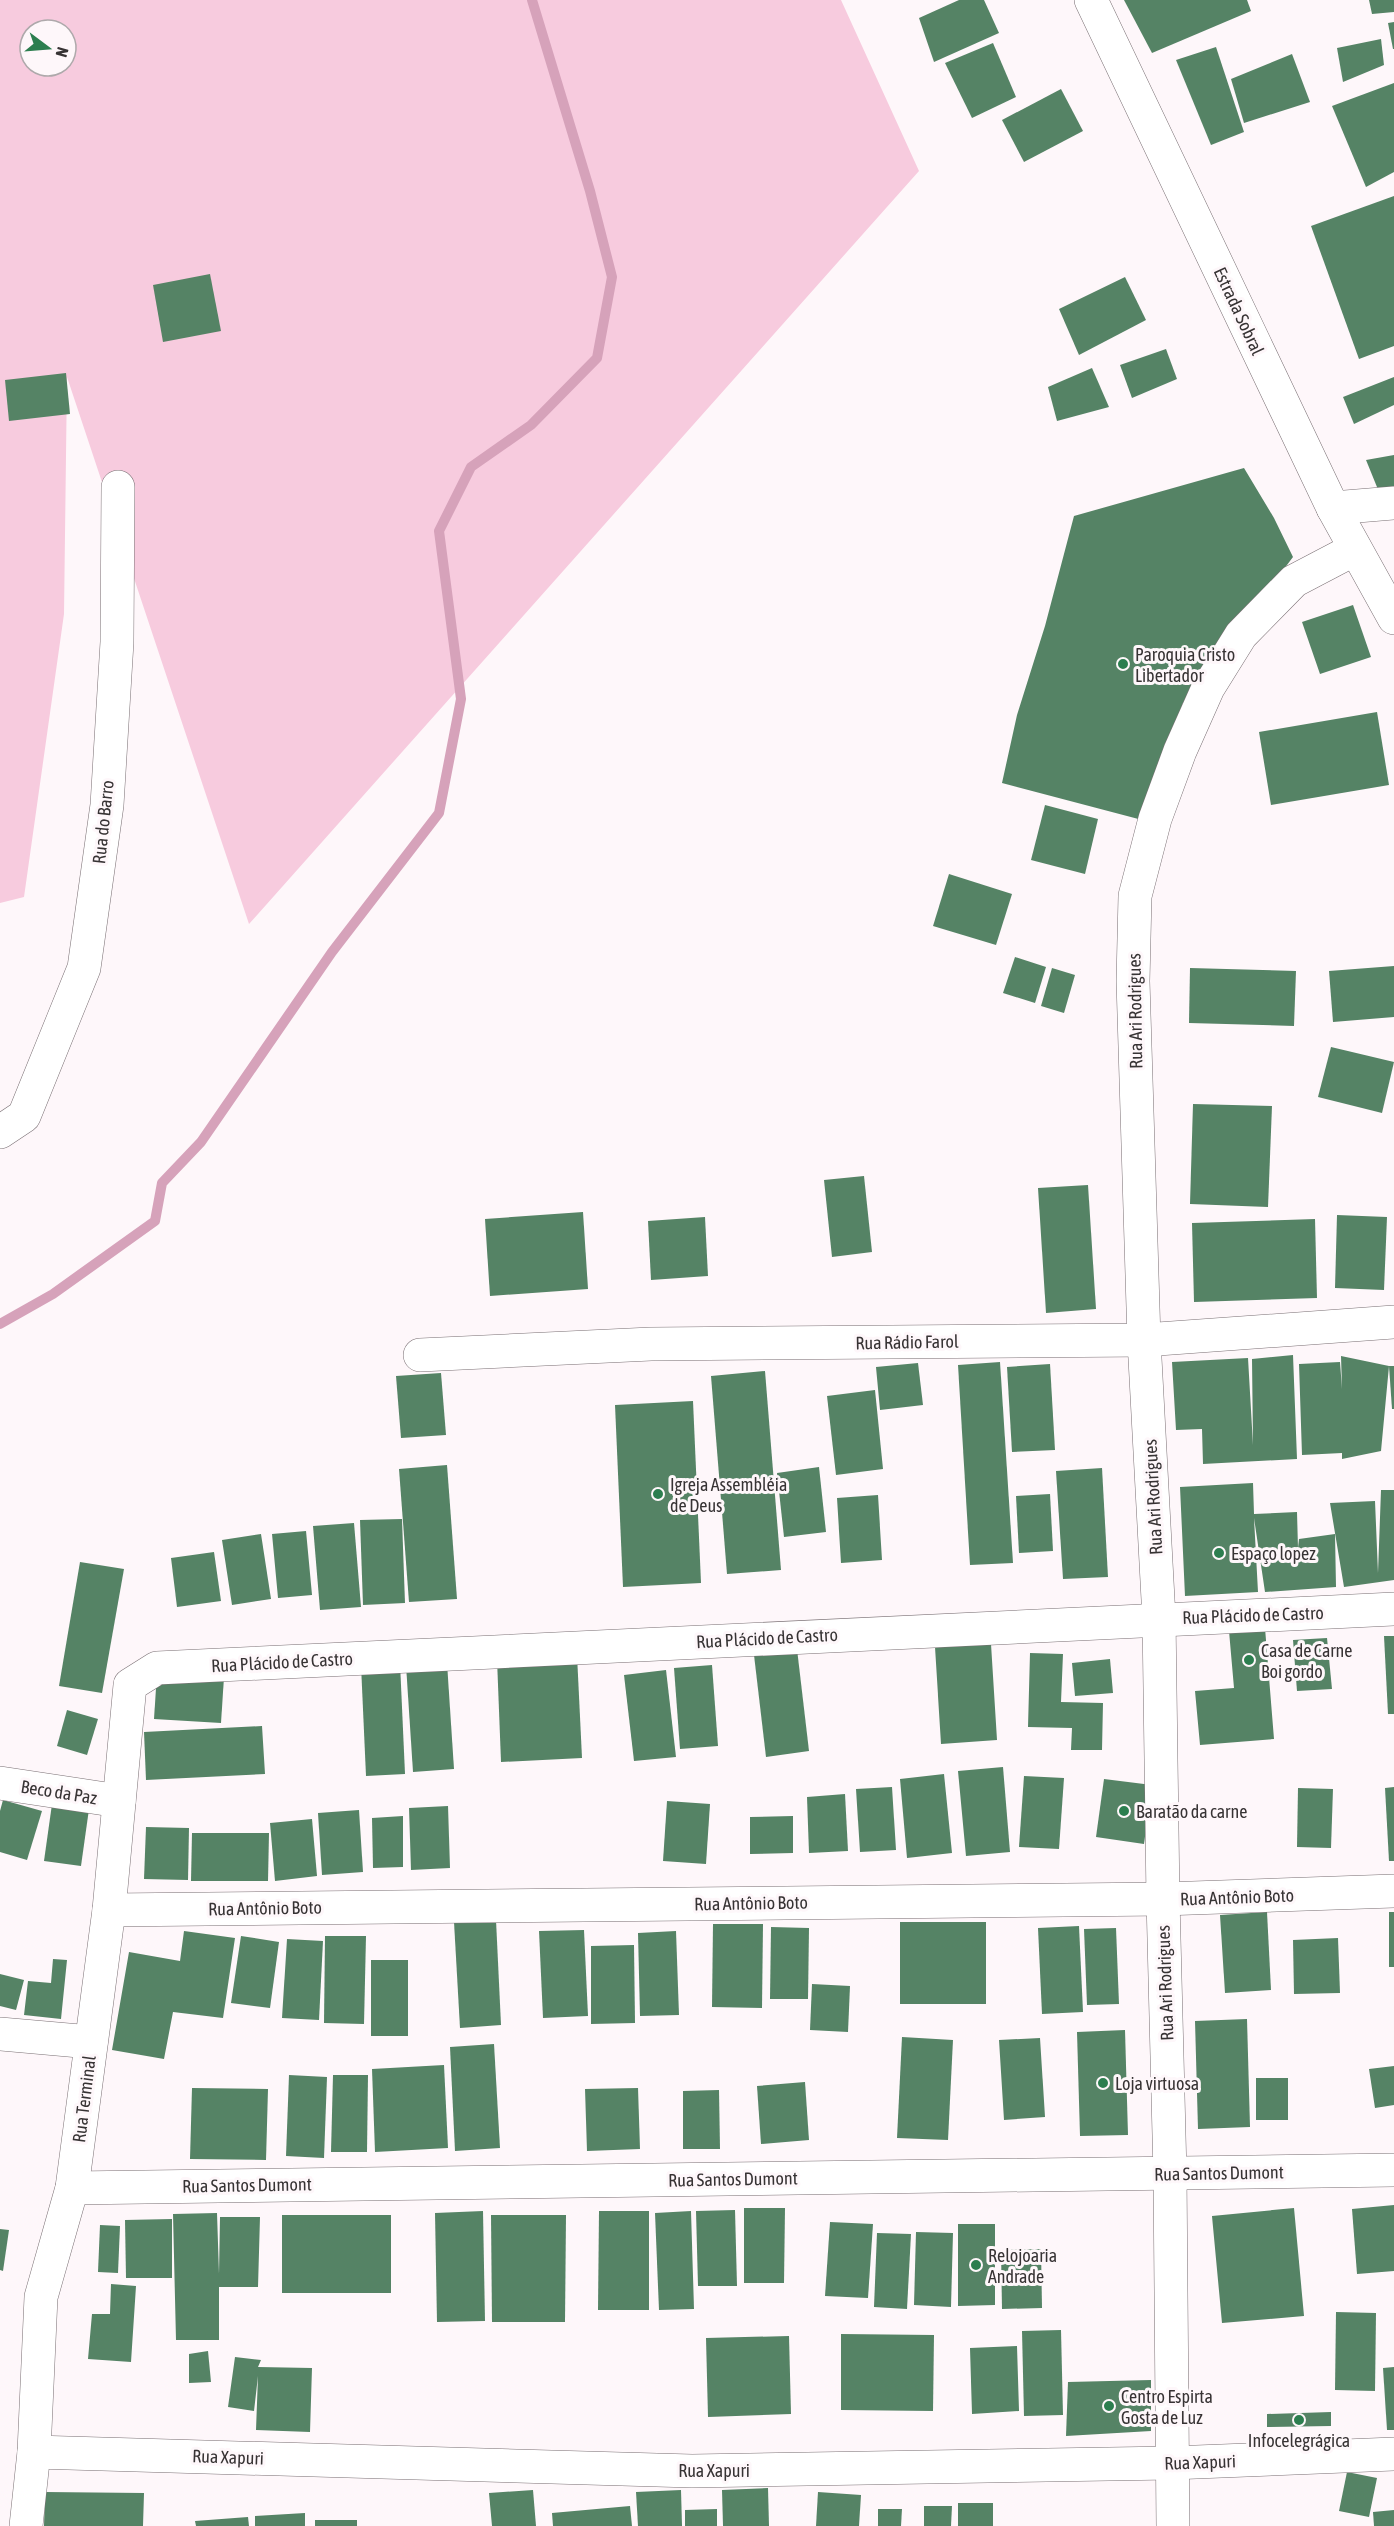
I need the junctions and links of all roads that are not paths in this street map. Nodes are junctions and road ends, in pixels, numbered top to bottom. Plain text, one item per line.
1 (1091, 0) edge
2 (118, 487) dead end
3 (1394, 503) edge
4 (1333, 508) junction
5 (1355, 549) junction
6 (1394, 618) edge
7 (0, 1132) edge
8 (1394, 1322) edge
9 (1144, 1340) junction
10 (420, 1355) dead end
11 (1394, 1609) edge
12 (1159, 1618) junction
13 (144, 1679) joint
14 (0, 1783) edge
15 (119, 1801) junction
16 (1394, 1891) edge
17 (1163, 1899) junction
18 (109, 1910) junction
19 (0, 2034) edge
20 (91, 2042) junction
21 (1394, 2170) edge
22 (1170, 2174) junction
23 (72, 2188) junction
24 (34, 2452) junction
25 (1394, 2454) edge
26 (1171, 2463) junction
27 (26, 2526) edge
28 (1173, 2526) edge

1 - 4 street, Estrada Sobral
2 - 7 street, Rua do Barro
3 - 4 street
4 - 5 street, Estrada Sobral
5 - 6 street, Estrada Sobral
5 - 9 street, Rua Ari Rodrigues
8 - 9 street, Rua Rádio Farol
9 - 10 street, Rua Rádio Farol
9 - 12 street, Rua Ari Rodrigues
11 - 12 street, Rua Plácido de Castro
12 - 13 street, Rua Plácido de Castro
12 - 17 street, Rua Ari Rodrigues
13 - 15 street, Rua Terminal
14 - 15 street, Beco da Paz
15 - 18 street, Rua Terminal
16 - 17 street, Rua Antônio Boto
17 - 18 street, Rua Antônio Boto
17 - 22 street, Rua Ari Rodrigues
18 - 20 street, Rua Terminal
19 - 20 street
20 - 23 street, Rua Terminal
21 - 22 street, Rua Santos Dumont
22 - 23 street, Rua Santos Dumont
22 - 26 street, Rua Ari Rodrigues
23 - 24 street, Rua Terminal
24 - 26 street, Rua Xapuri
24 - 27 street, Rua Terminal
25 - 26 street, Rua Xapuri
26 - 28 street, Rua Ari Rodrigues

